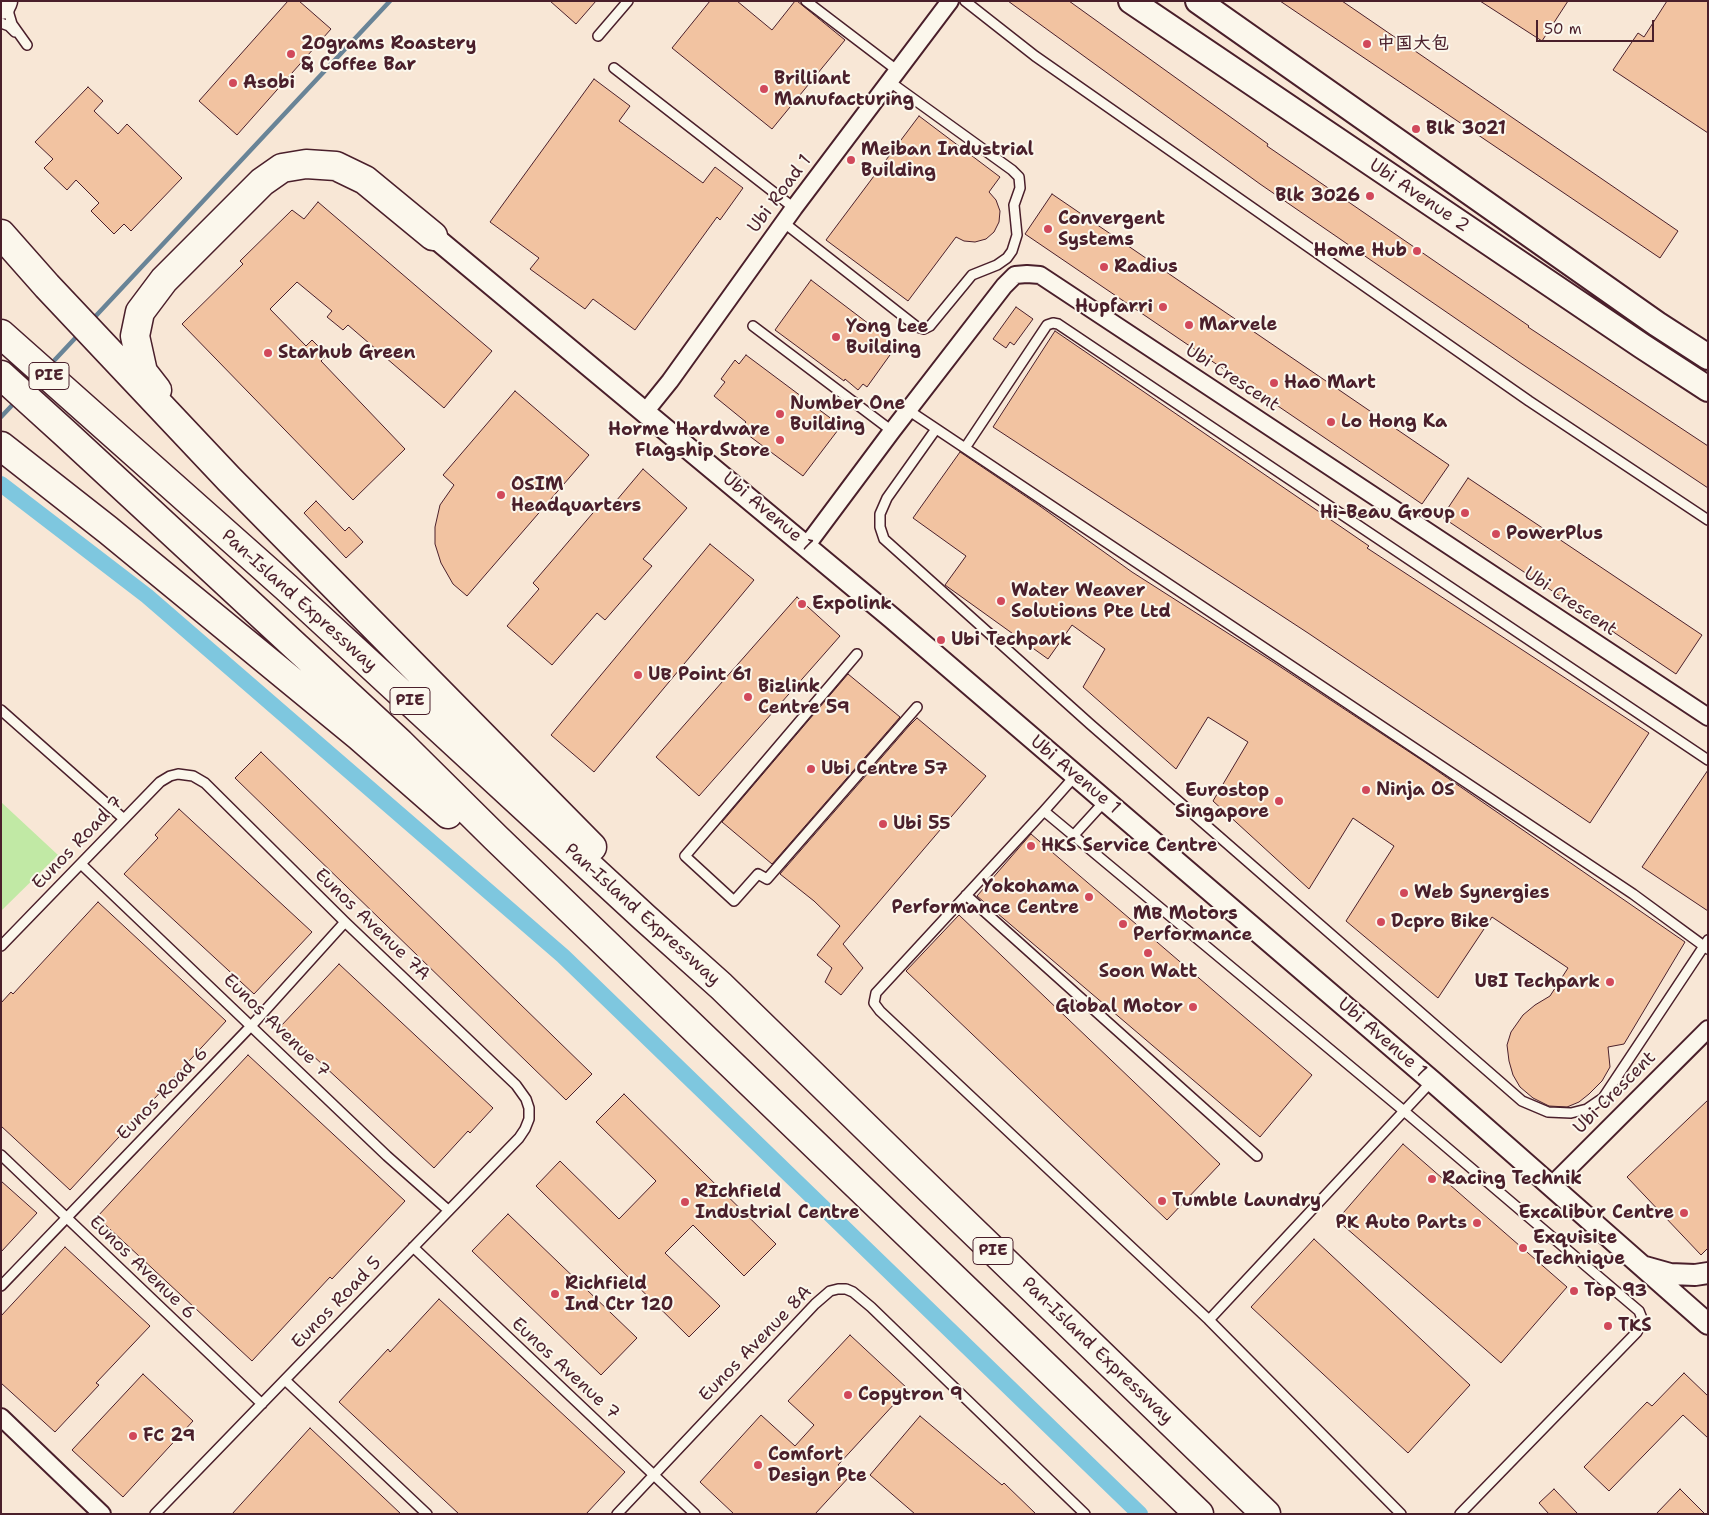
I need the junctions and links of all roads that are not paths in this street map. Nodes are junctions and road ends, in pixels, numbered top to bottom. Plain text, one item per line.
1 (3, 1) edge
2 (8, 1) edge
3 (628, 1) edge
4 (806, 1) edge
5 (950, 1) edge
6 (965, 1) edge
7 (1131, 1) edge
8 (1198, 1) edge
9 (1, 5) edge
10 (1, 23) edge
11 (598, 36) dead end
12 (614, 68) dead end
13 (894, 77) junction
14 (794, 208) junction
15 (784, 222) junction
16 (1, 234) edge
17 (433, 236) joint
18 (753, 326) dead end
19 (1, 334) edge
20 (1708, 357) edge
21 (1, 376) edge
22 (1708, 389) edge
23 (908, 410) junction
24 (645, 412) junction
25 (936, 429) junction
26 (892, 431) junction
27 (1, 446) edge
28 (965, 448) junction
29 (230, 479) junction
30 (1708, 520) edge
31 (807, 545) junction
32 (857, 654) dead end
33 (917, 706) dead end
34 (1, 710) edge
35 (1708, 717) edge
36 (1708, 760) edge
37 (184, 774) joint
38 (1075, 776) junction
39 (1106, 801) junction
40 (1044, 811) junction
41 (124, 819) junction
42 (1074, 835) junction
43 (496, 837) junction
44 (81, 864) junction
45 (966, 895) junction
46 (345, 922) junction
47 (1707, 945) edge
48 (1, 946) edge
49 (721, 986) junction
50 (252, 1026) junction
51 (1708, 1029) edge
52 (1432, 1081) junction
53 (529, 1108) joint
54 (1404, 1111) junction
55 (1, 1155) edge
56 (1257, 1156) dead end
57 (1551, 1186) junction
58 (448, 1210) junction
59 (66, 1218) junction
60 (413, 1248) junction
61 (1641, 1265) junction
62 (1708, 1272) edge
63 (1, 1286) edge
64 (1704, 1314) edge
65 (1210, 1320) junction
66 (285, 1380) junction
67 (262, 1404) junction
68 (1, 1418) edge
69 (655, 1475) junction
70 (160, 1512) edge
71 (102, 1514) edge
72 (427, 1514) edge
73 (617, 1514) edge
74 (695, 1514) edge
75 (1086, 1514) edge
76 (1199, 1514) edge
77 (1266, 1514) edge
78 (1401, 1514) edge
79 (1460, 1514) edge

1 - 9 highway
2 - 10 lane
3 - 11 lane
4 - 13 lane
5 - 13 street, Ubi Road 1
6 - 30 lane
7 - 22 main road, Ubi Avenue 2
8 - 20 main road, Ubi Avenue 2
12 - 14 lane
13 - 14 street, Ubi Road 1
13 - 15 lane
14 - 15 street, Ubi Road 1
15 - 24 street, Ubi Road 1
16 - 29 highway
17 - 24 street, Ubi Avenue 1
17 - 29 highway
18 - 26 lane
19 - 49 highway, Pan-Island Expressway / PIE
21 - 43 highway, Pan-Island Expressway / PIE
23 - 25 lane
23 - 26 street, Ubi Crescent
23 - 35 street, Ubi Crescent
24 - 31 street, Ubi Avenue 1
25 - 28 lane
25 - 47 lane
26 - 31 street, Ubi Crescent
27 - 43 highway
28 - 36 lane
28 - 47 lane
29 - 49 highway
31 - 38 street, Ubi Avenue 1
32 - 33 lane
34 - 41 lane
37 - 41 lane, Eunos Road 7
37 - 46 lane, Eunos Avenue 7A
38 - 39 street, Ubi Avenue 1
38 - 40 lane
39 - 42 lane
39 - 52 street, Ubi Avenue 1
40 - 42 lane
40 - 45 lane
41 - 44 lane, Eunos Road 7
42 - 54 lane
43 - 76 highway, Pan-Island Expressway / PIE
44 - 48 lane, Eunos Road 7
44 - 50 lane, Eunos Avenue 7
45 - 56 lane
45 - 65 lane
46 - 50 lane, Eunos Road 6
46 - 53 lane, Eunos Avenue 7A
49 - 77 highway, Pan-Island Expressway / PIE
50 - 58 lane, Eunos Avenue 7
50 - 59 lane, Eunos Road 6
51 - 57 street, Ubi Crescent
52 - 54 lane
52 - 57 street, Ubi Avenue 1
53 - 58 lane, Eunos Road 5
54 - 65 lane
54 - 79 lane
55 - 59 lane, Eunos Avenue 6
57 - 61 street, Ubi Avenue 1
58 - 60 lane, Eunos Road 5
59 - 63 lane, Eunos Road 6
59 - 67 lane, Eunos Avenue 6
60 - 66 lane, Eunos Road 5
60 - 69 lane, Eunos Avenue 7
61 - 62 street
61 - 64 street, Ubi Avenue 1
65 - 78 lane
66 - 67 lane, Eunos Road 5
66 - 72 lane
67 - 70 lane, Eunos Road 5
68 - 71 street
69 - 73 lane, Eunos Avenue 8A
69 - 74 lane, Eunos Avenue 7
69 - 75 lane, Eunos Avenue 8A

